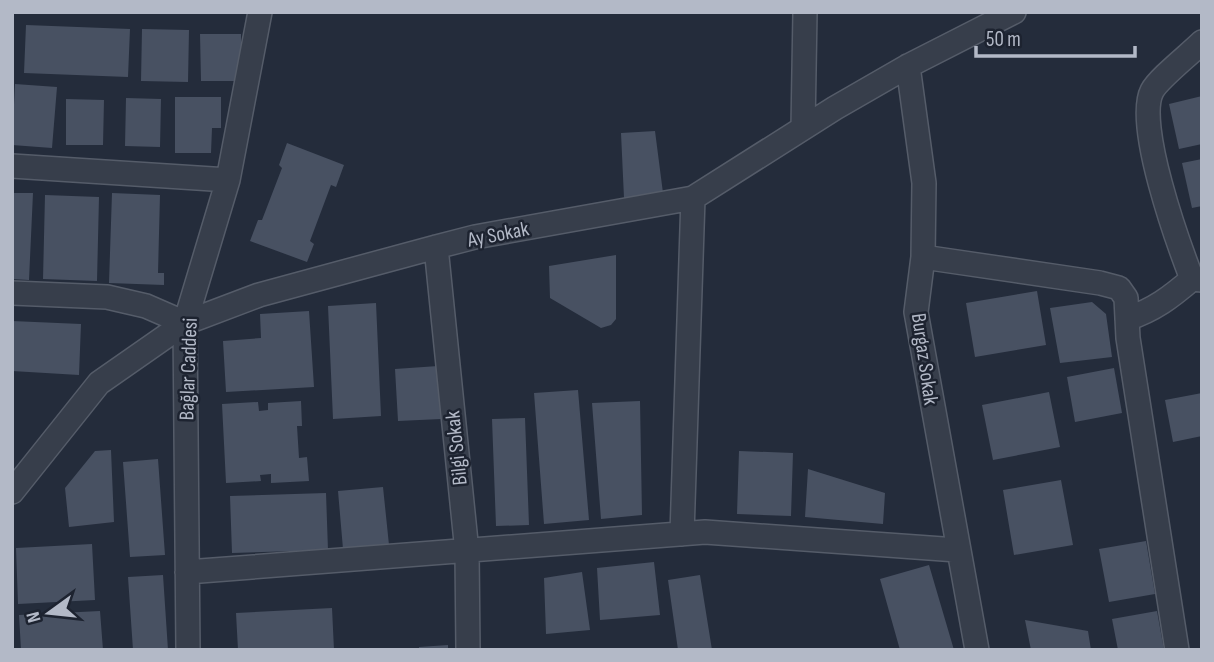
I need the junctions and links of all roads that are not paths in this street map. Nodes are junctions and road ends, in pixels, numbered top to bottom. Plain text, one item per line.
1 (260, 12) edge
2 (805, 12) edge
3 (1014, 12) edge
4 (1202, 42) edge
5 (908, 66) junction
6 (803, 128) junction
7 (12, 166) edge
8 (228, 180) junction
9 (693, 198) junction
10 (436, 247) junction
11 (923, 257) junction
12 (1197, 279) edge
13 (12, 293) edge
14 (1127, 319) junction
15 (185, 323) junction
16 (21, 464) edge
17 (12, 492) edge
18 (682, 534) junction
19 (957, 550) junction
20 (467, 552) junction
21 (187, 572) junction
22 (188, 650) edge
23 (468, 650) edge
24 (977, 650) edge
25 (1178, 650) edge

1 - 8 street, Bağlar Caddesi
2 - 6 street
3 - 5 street, Ay Sokak
4 - 12 street
5 - 6 street, Ay Sokak
5 - 11 street, Burgaz Sokak
6 - 9 street, Ay Sokak
7 - 8 street
8 - 15 street, Bağlar Caddesi
9 - 10 street, Ay Sokak
9 - 18 street
10 - 15 street, Ay Sokak
10 - 20 street, Bilgi Sokak
11 - 14 street
11 - 19 street, Burgaz Sokak
12 - 14 street
13 - 15 street
14 - 25 street
15 - 16 street, Ay Sokak
15 - 21 street, Bağlar Caddesi
16 - 17 street, Ay Sokak
18 - 19 street
18 - 20 street
19 - 24 street, Burgaz Sokak
20 - 21 street
20 - 23 street, Bilgi Sokak
21 - 22 street, Bağlar Caddesi

